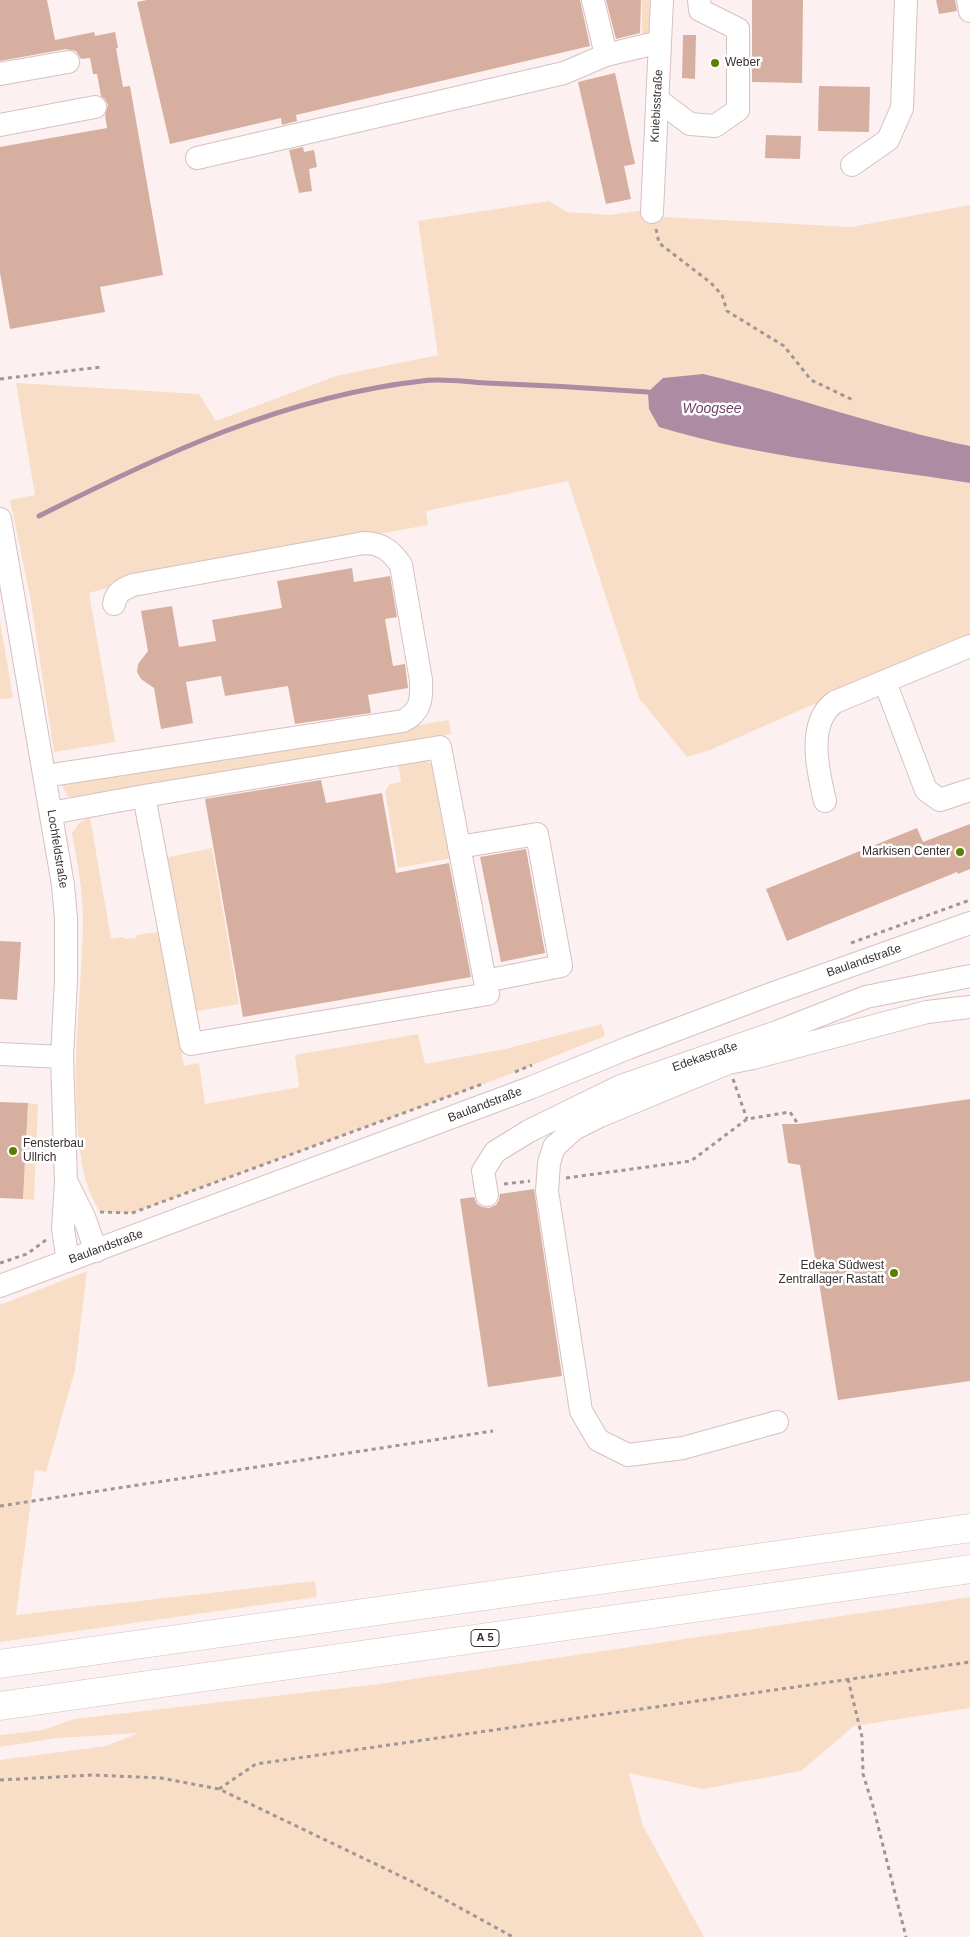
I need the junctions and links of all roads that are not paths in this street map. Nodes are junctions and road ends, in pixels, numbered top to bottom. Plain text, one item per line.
1 (594, 0) edge
2 (662, 0) edge
3 (700, 0) edge
4 (906, 0) edge
5 (968, 0) edge
6 (970, 11) edge
7 (660, 42) junction
8 (606, 55) junction
9 (68, 62) dead end
10 (0, 74) edge
11 (658, 100) junction
12 (95, 107) dead end
13 (0, 125) edge
14 (197, 158) dead end
15 (852, 165) dead end
16 (652, 212) road end
17 (0, 519) edge
18 (4, 570) edge
19 (114, 604) dead end
20 (970, 646) edge
21 (885, 682) junction
22 (45, 776) junction
23 (970, 790) edge
24 (144, 796) junction
25 (825, 801) dead end
26 (45, 810) junction
27 (459, 847) junction
28 (970, 923) edge
29 (970, 976) edge
30 (485, 980) junction
31 (970, 1007) edge
32 (0, 1054) edge
33 (62, 1057) junction
34 (66, 1182) junction
35 (493, 1190) road end
36 (96, 1251) junction
37 (68, 1262) junction
38 (0, 1286) edge
39 (777, 1422) dead end
40 (970, 1528) edge
41 (970, 1569) edge
42 (0, 1664) edge
43 (0, 1706) edge

1 - 8 street
2 - 7 street, Kniebisstraße
3 - 11 street
4 - 15 street
5 - 6 street
7 - 8 street
7 - 11 street, Kniebisstraße
8 - 14 street
9 - 10 street
11 - 16 street, Kniebisstraße
12 - 13 street
17 - 18 street, Lochfeldstraße
18 - 22 street, Lochfeldstraße
19 - 22 street
20 - 21 street
21 - 23 street
21 - 25 street
22 - 26 street, Lochfeldstraße
24 - 26 street
24 - 27 street
24 - 30 street
26 - 33 street, Lochfeldstraße
27 - 30 street
27 - 30 street
28 - 36 street, Baulandstraße
29 - 35 street, Edekastraße
31 - 39 street
32 - 33 street
33 - 34 street, Lochfeldstraße
34 - 36 street, Lochfeldstraße
34 - 37 street, Lochfeldstraße
36 - 37 street, Baulandstraße
37 - 38 street, Baulandstraße
40 - 42 highway
41 - 43 highway, A 5

